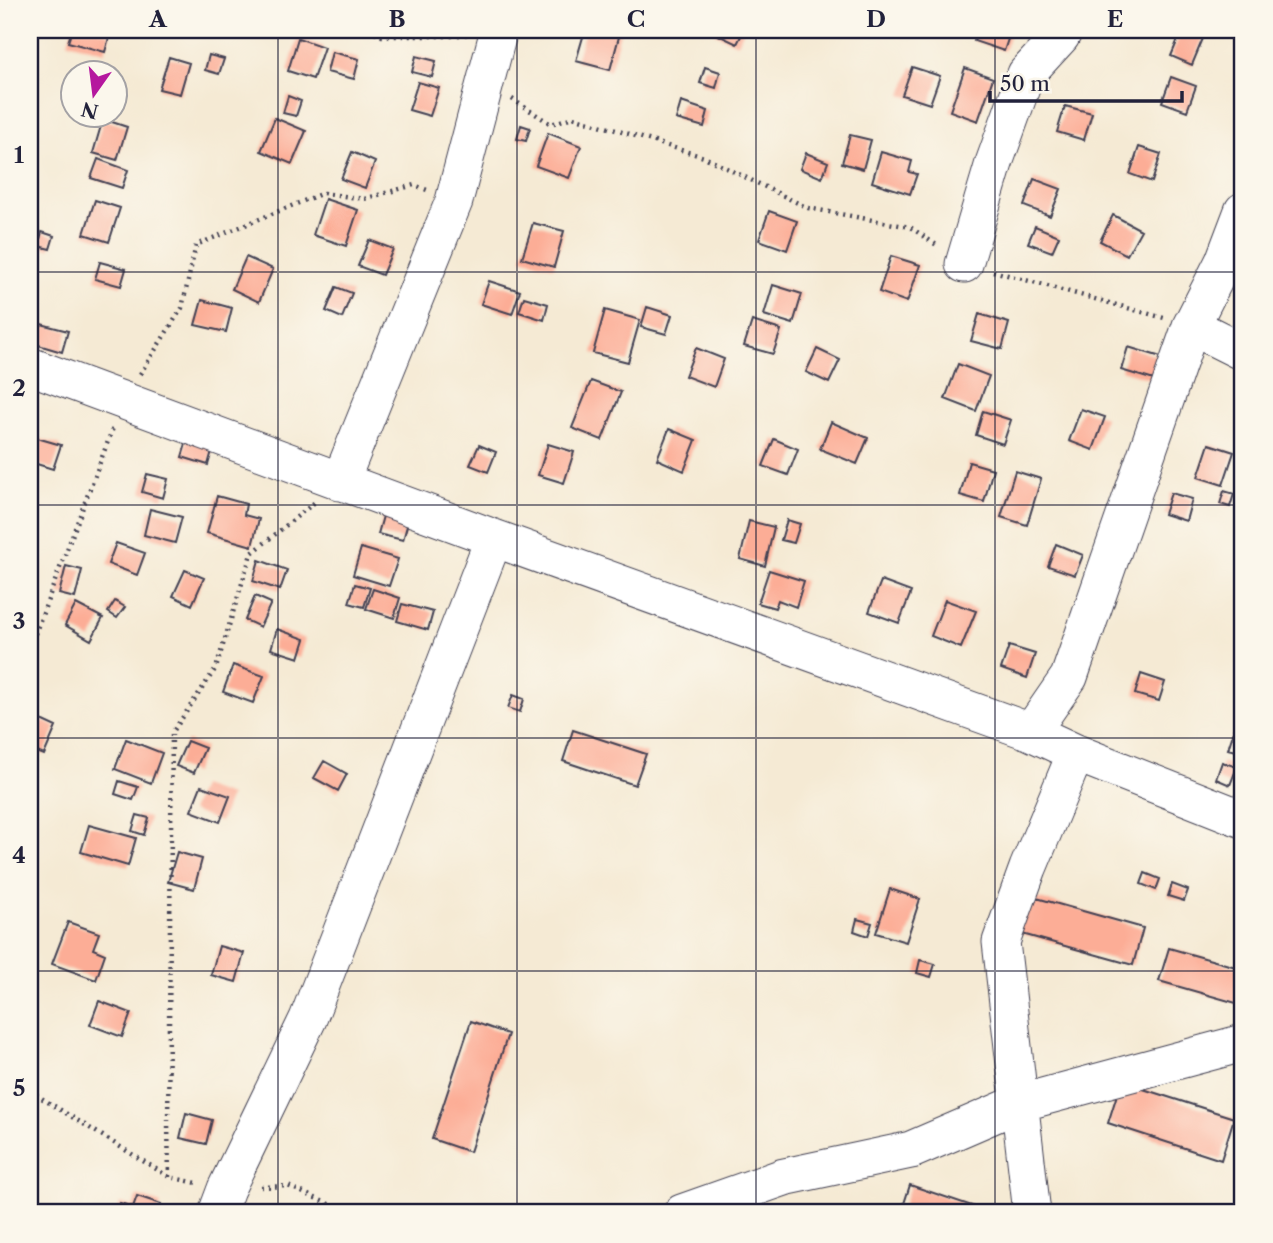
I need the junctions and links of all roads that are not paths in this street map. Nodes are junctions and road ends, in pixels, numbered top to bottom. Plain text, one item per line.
1 (498, 30) edge
2 (1064, 30) edge
3 (1243, 211) edge
4 (964, 264) road end
5 (1191, 326) junction
6 (1243, 352) edge
7 (30, 366) edge
8 (340, 482) junction
9 (494, 538) junction
10 (1031, 732) junction
11 (1076, 753) junction
12 (1243, 819) edge
13 (1243, 1042) edge
14 (1020, 1103) junction
15 (221, 1201) edge
16 (682, 1213) edge
17 (1032, 1213) edge

1 - 8 street
2 - 4 street
3 - 5 street
5 - 6 street
5 - 10 street
7 - 8 street
8 - 9 street
9 - 10 street
9 - 15 street
10 - 11 street
11 - 12 street
11 - 14 street
13 - 14 street
14 - 16 street
14 - 17 street

